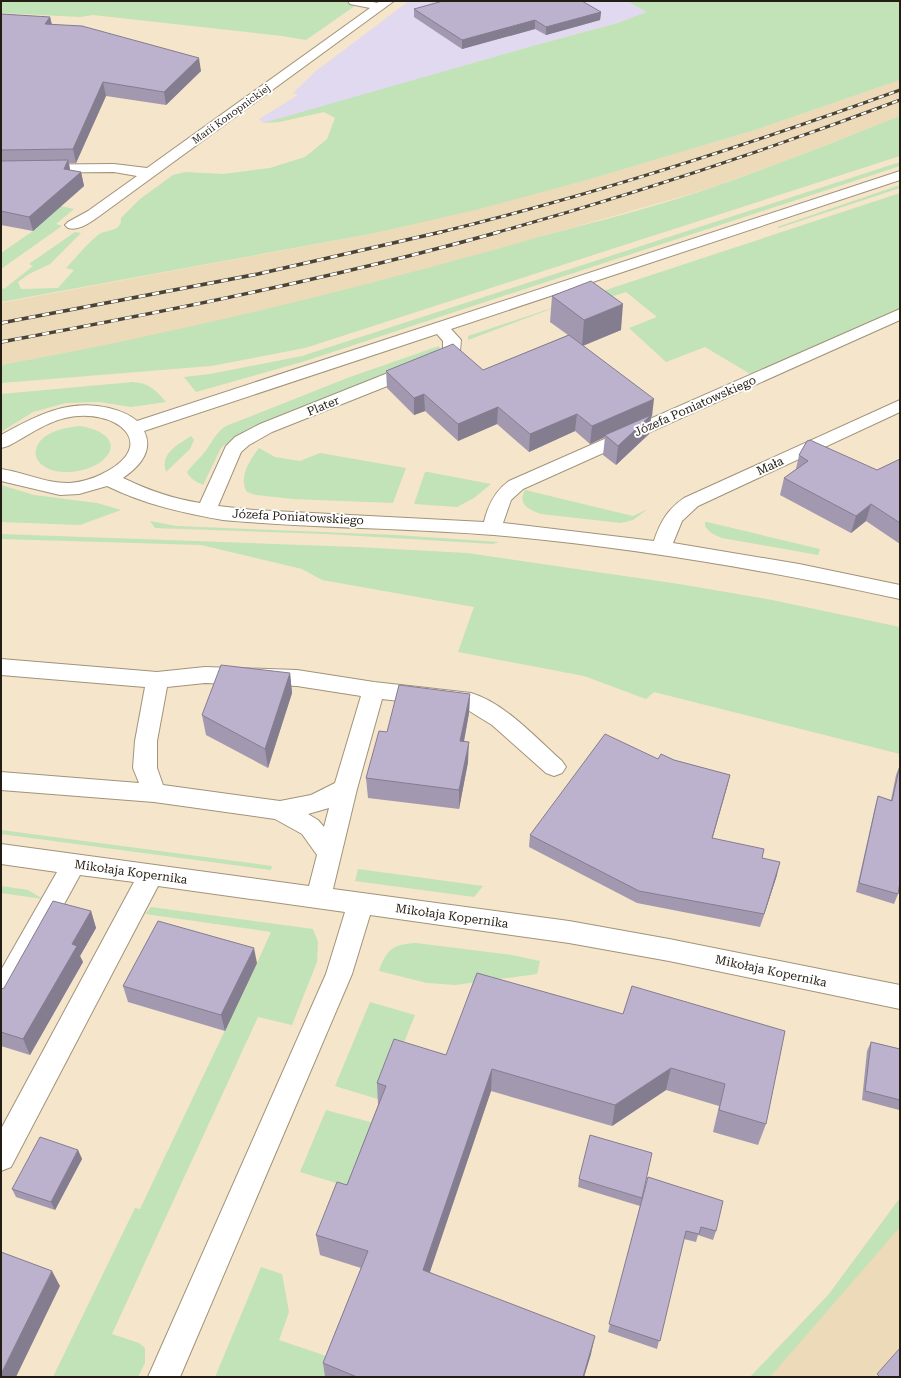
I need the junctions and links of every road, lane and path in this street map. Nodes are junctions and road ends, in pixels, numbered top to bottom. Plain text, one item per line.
1 (354, 1) edge
2 (384, 4) edge
3 (1, 169) edge
4 (149, 173) junction
5 (900, 175) edge
6 (73, 225) dead end
7 (900, 314) edge
8 (441, 328) junction
9 (900, 405) edge
10 (134, 428) junction
11 (1, 442) edge
12 (1, 474) edge
13 (109, 479) junction
14 (206, 510) junction
15 (492, 529) junction
16 (662, 548) junction
17 (900, 592) edge
18 (1, 667) edge
19 (157, 680) junction
20 (374, 690) junction
21 (554, 767) dead end
22 (1, 781) edge
23 (345, 789) junction
24 (154, 793) junction
25 (280, 810) junction
26 (329, 853) junction
27 (1, 854) edge
28 (73, 864) junction
29 (151, 875) junction
30 (319, 898) junction
31 (360, 904) junction
32 (1, 995) edge
33 (900, 997) edge
34 (1, 1157) edge
35 (164, 1377) edge

1 - 2 street
2 - 4 street, Marii Konopnickiej
3 - 4 street
4 - 6 street, Marii Konopnickiej
5 - 8 street
7 - 15 street, Józefa Poniatowskiego
8 - 10 street
8 - 14 street, Plater
9 - 16 street, Mała
10 - 11 street
10 - 13 street
12 - 13 street
13 - 14 street, Józefa Poniatowskiego
14 - 15 street, Józefa Poniatowskiego
15 - 16 street, Józefa Poniatowskiego
16 - 17 street, Józefa Poniatowskiego
18 - 19 street
19 - 20 street
19 - 24 street
20 - 21 street
20 - 23 street
22 - 24 street
23 - 25 street
23 - 26 street
24 - 25 street
25 - 26 street
26 - 30 street
27 - 28 street, Mikołaja Kopernika
28 - 29 street, Mikołaja Kopernika
28 - 32 street
29 - 30 street, Mikołaja Kopernika
29 - 34 street
30 - 31 street, Mikołaja Kopernika
31 - 33 street, Mikołaja Kopernika
31 - 35 street

